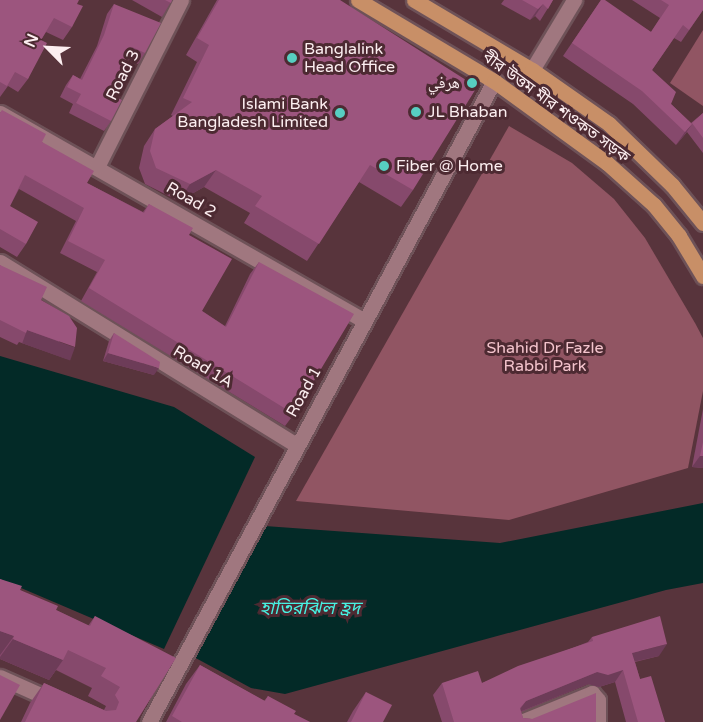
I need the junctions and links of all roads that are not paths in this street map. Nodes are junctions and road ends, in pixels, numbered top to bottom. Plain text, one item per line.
1 (181, 0) edge
2 (358, 0) edge
3 (414, 0) edge
4 (574, 0) edge
5 (532, 70) junction
6 (494, 81) junction
7 (0, 112) edge
8 (97, 167) junction
9 (703, 223) edge
10 (0, 262) edge
11 (703, 276) edge
12 (364, 321) junction
13 (296, 445) junction
14 (0, 677) edge
15 (70, 709) edge
16 (148, 722) edge
17 (521, 722) edge
18 (598, 722) edge

1 - 8 street, Road 3
2 - 6 main road, বীর উত্তম মীর শওকত সড়ক
3 - 5 main road, বীর উত্তম মীর শওকত সড়ক
4 - 5 street
5 - 9 main road, বীর উত্তম মীর শওকত সড়ক
6 - 11 main road, বীর উত্তম মীর শওকত সড়ক
6 - 12 street, Road 1
7 - 8 street, Road 2
8 - 12 street, Road 2
10 - 13 street, Road 1A
12 - 13 street, Road 1
13 - 16 street, Road 1
14 - 15 street
17 - 18 street

